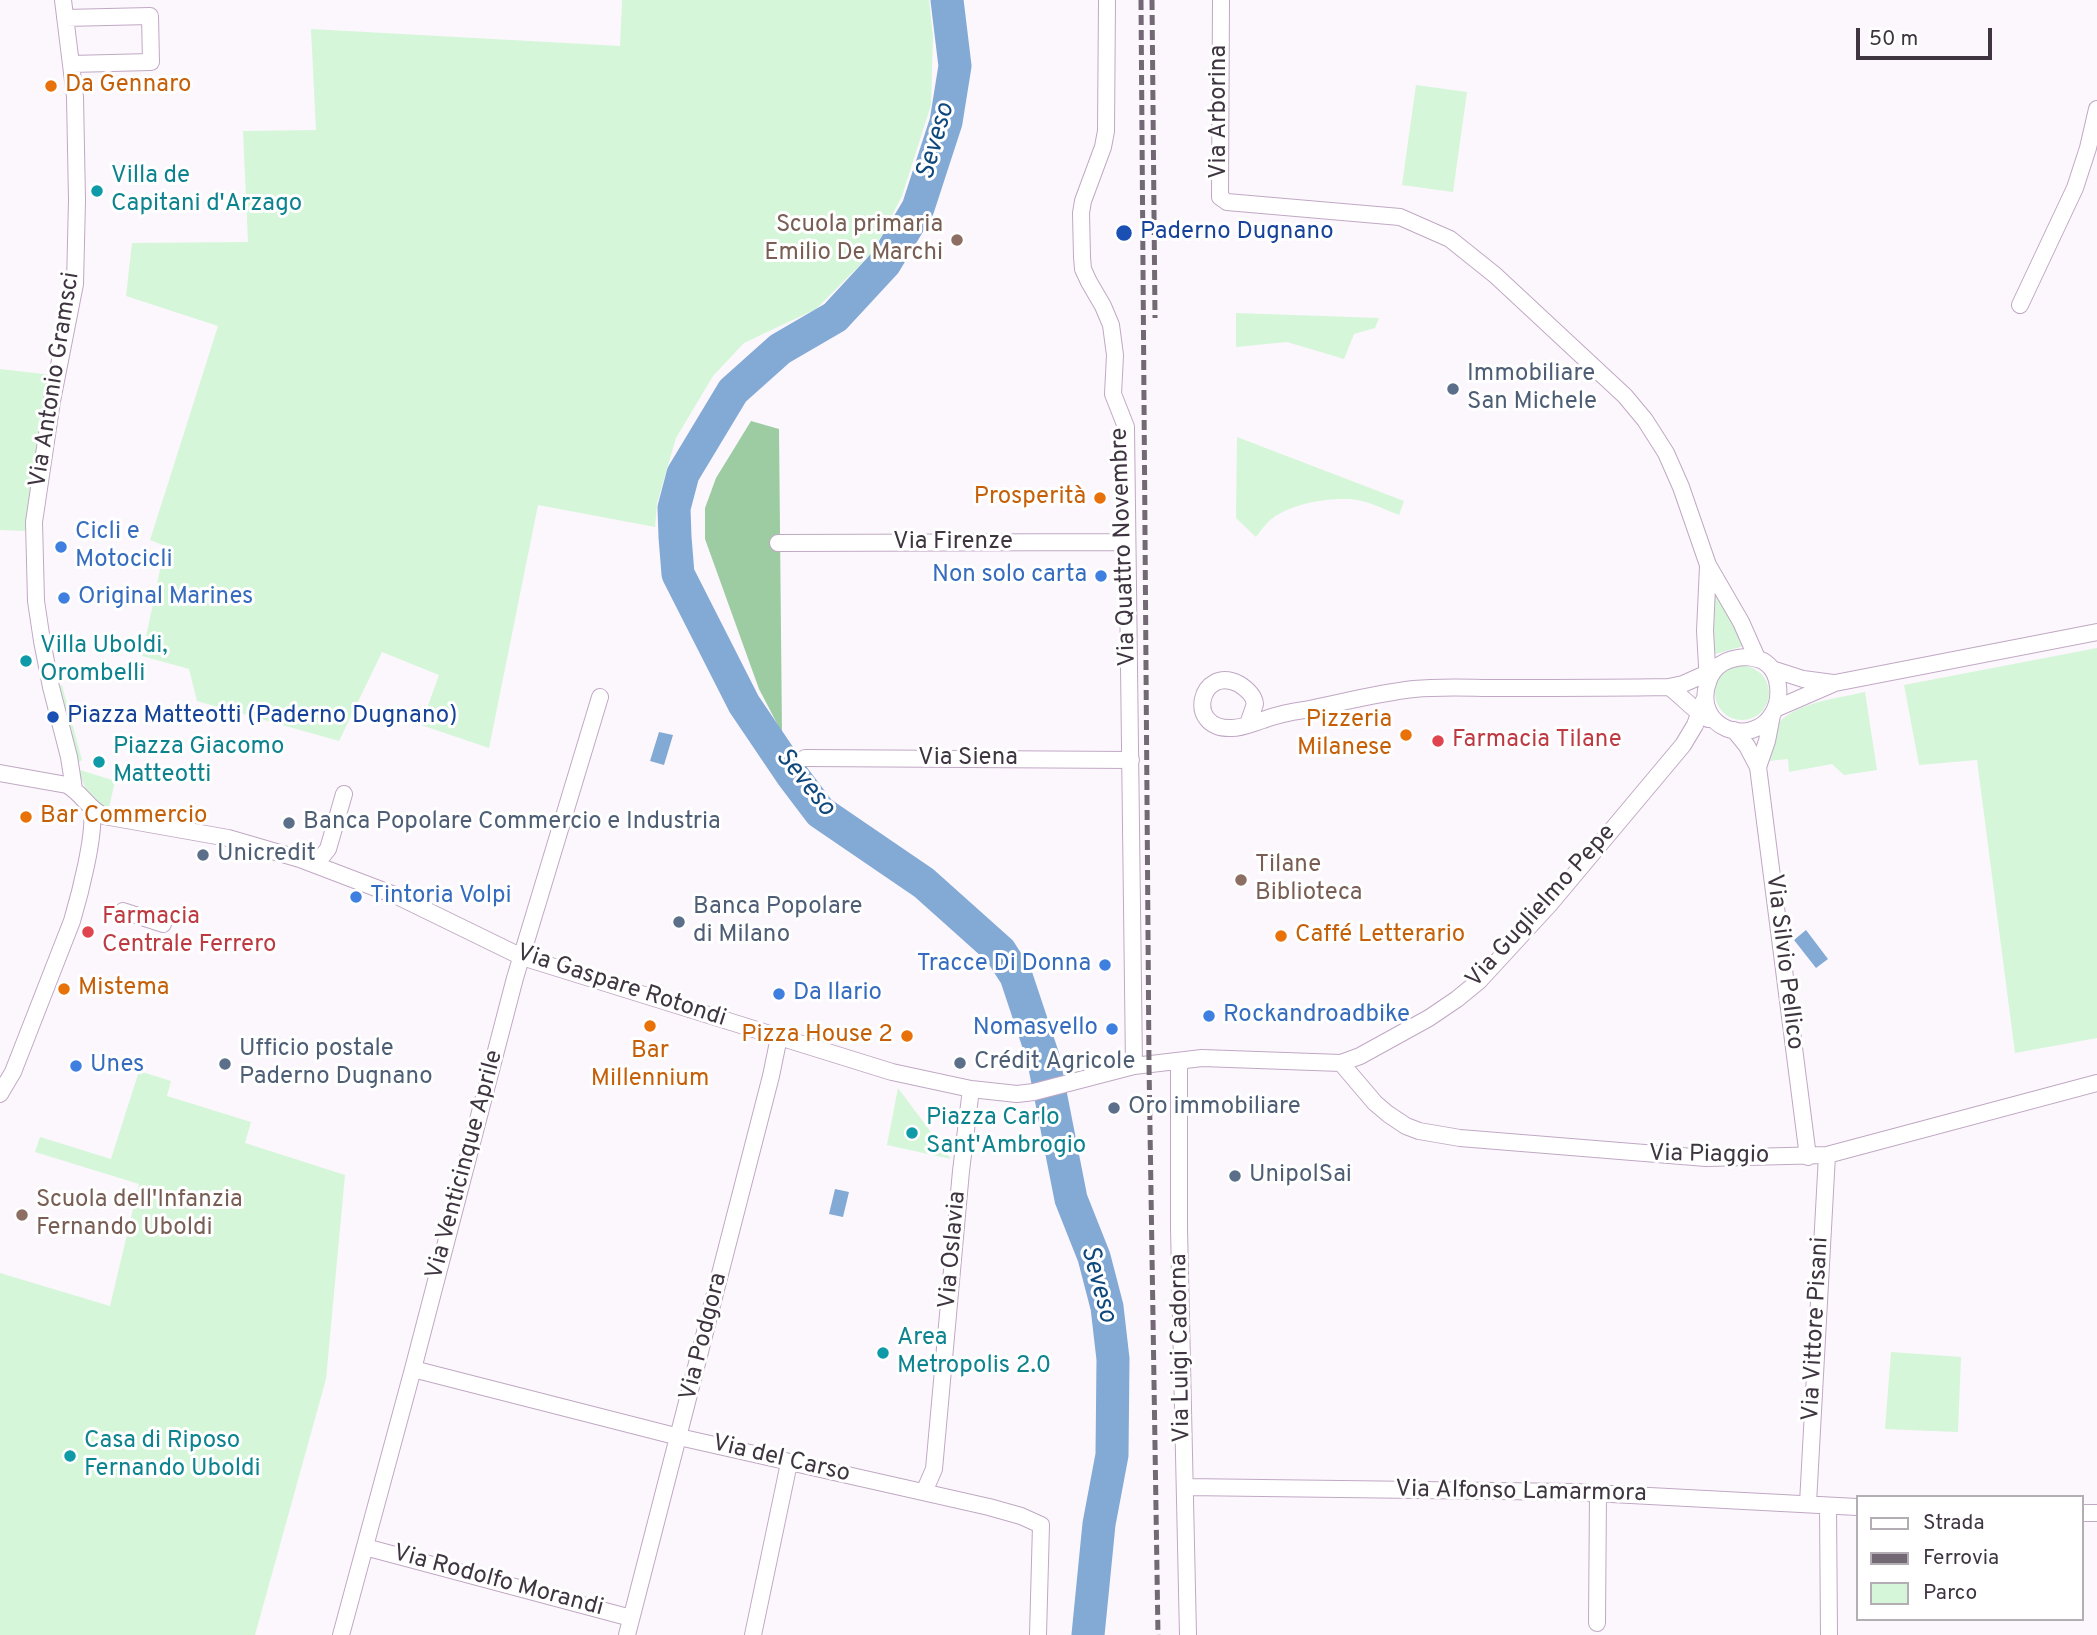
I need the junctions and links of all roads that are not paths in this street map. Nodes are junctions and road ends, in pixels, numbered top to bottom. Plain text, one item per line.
1 (63, 0) edge
2 (1107, 0) edge
3 (1222, 0) edge
4 (65, 18) junction
5 (71, 64) junction
6 (2097, 109) edge
7 (2020, 305) dead end
8 (1127, 542) junction
9 (778, 543) dead end
10 (1708, 565) junction
11 (2097, 632) edge
12 (1757, 659) junction
13 (1772, 669) junction
14 (1705, 674) junction
15 (1835, 683) junction
16 (1669, 687) junction
17 (600, 697) dead end
18 (1255, 700) junction
19 (1774, 711) junction
20 (1290, 712) junction
21 (1698, 713) junction
22 (1248, 724) junction
23 (1725, 727) junction
24 (1683, 745) junction
25 (806, 758) dead end
26 (1131, 760) junction
27 (1758, 767) junction
28 (0, 773) edge
29 (74, 789) junction
30 (344, 794) dead end
31 (92, 810) junction
32 (316, 864) junction
33 (123, 911) dead end
34 (163, 925) dead end
35 (522, 957) junction
36 (779, 1037) junction
37 (1179, 1061) junction
38 (1341, 1063) junction
39 (1134, 1066) junction
40 (6, 1071) edge
41 (2097, 1083) edge
42 (971, 1089) junction
43 (0, 1094) edge
44 (1827, 1156) junction
45 (1808, 1157) junction
46 (413, 1369) junction
47 (679, 1437) junction
48 (789, 1462) junction
49 (1185, 1487) junction
50 (924, 1492) junction
51 (1598, 1493) junction
52 (1808, 1503) junction
53 (1828, 1506) junction
54 (1856, 1507) edge
55 (365, 1547) junction
56 (631, 1618) junction
57 (1597, 1623) dead end
58 (341, 1635) edge
59 (627, 1635) edge
60 (752, 1635) edge
61 (1038, 1635) edge
62 (1188, 1635) edge
63 (1829, 1635) edge

1 - 4 street, Via Antonio Gramsci
2 - 8 street, Via Quattro Novembre
3 - 10 street, Via Arborina
4 - 5 street, Via Antonio Gramsci
4 - 5 street
5 - 29 street, Via Antonio Gramsci
6 - 7 street
8 - 9 street, Via Firenze
8 - 26 street, Via Quattro Novembre
10 - 12 street
10 - 14 street
11 - 15 street
12 - 13 street
12 - 14 street
13 - 15 street
13 - 19 street
14 - 16 street
14 - 21 street
15 - 19 street
16 - 20 street
16 - 21 street
17 - 35 street, Via Venticinque Aprile
18 - 20 street
18 - 22 street
18 - 22 street
19 - 23 street
19 - 27 street, Via Silvio Pellico
20 - 22 street
21 - 23 street
21 - 24 street, Via Guglielmo Pepe
23 - 24 street, Via Guglielmo Pepe
23 - 27 street, Via Silvio Pellico
24 - 38 street, Via Guglielmo Pepe
25 - 26 street, Via Siena
26 - 39 street, Via Quattro Novembre
27 - 45 street, Via Silvio Pellico
28 - 29 street
29 - 31 street
30 - 32 street
31 - 32 street, Via Gaspare Rotondi
31 - 40 street
32 - 35 street, Via Gaspare Rotondi
33 - 34 street
35 - 36 street, Via Gaspare Rotondi
35 - 46 street, Via Venticinque Aprile
36 - 42 street, Via Gaspare Rotondi
36 - 47 street, Via Podgora
37 - 38 street, Via Guglielmo Pepe
37 - 39 street, Via Guglielmo Pepe
37 - 49 street, Via Luigi Cadorna
38 - 45 street, Via Piaggio
39 - 42 street, Via Gaspare Rotondi
40 - 43 street
41 - 44 street, Via Piaggio
42 - 50 street, Via Oslavia
44 - 45 street, Via Piaggio
44 - 52 street, Via Vittore Pisani
46 - 47 street, Via del Carso
46 - 55 street, Via Venticinque Aprile
47 - 48 street, Via del Carso
47 - 56 street, Via Podgora
48 - 50 street, Via del Carso
48 - 60 street
49 - 51 street, Via Alfonso Lamarmora
49 - 62 street, Via Luigi Cadorna
50 - 61 street, Via del Carso
51 - 52 street, Via Alfonso Lamarmora
51 - 57 street
52 - 53 street, Via Alfonso Lamarmora
53 - 54 street, Via Alfonso Lamarmora
53 - 63 street
55 - 56 street, Via Rodolfo Morandi
55 - 58 street, Via Venticinque Aprile
56 - 59 street, Via Podgora

